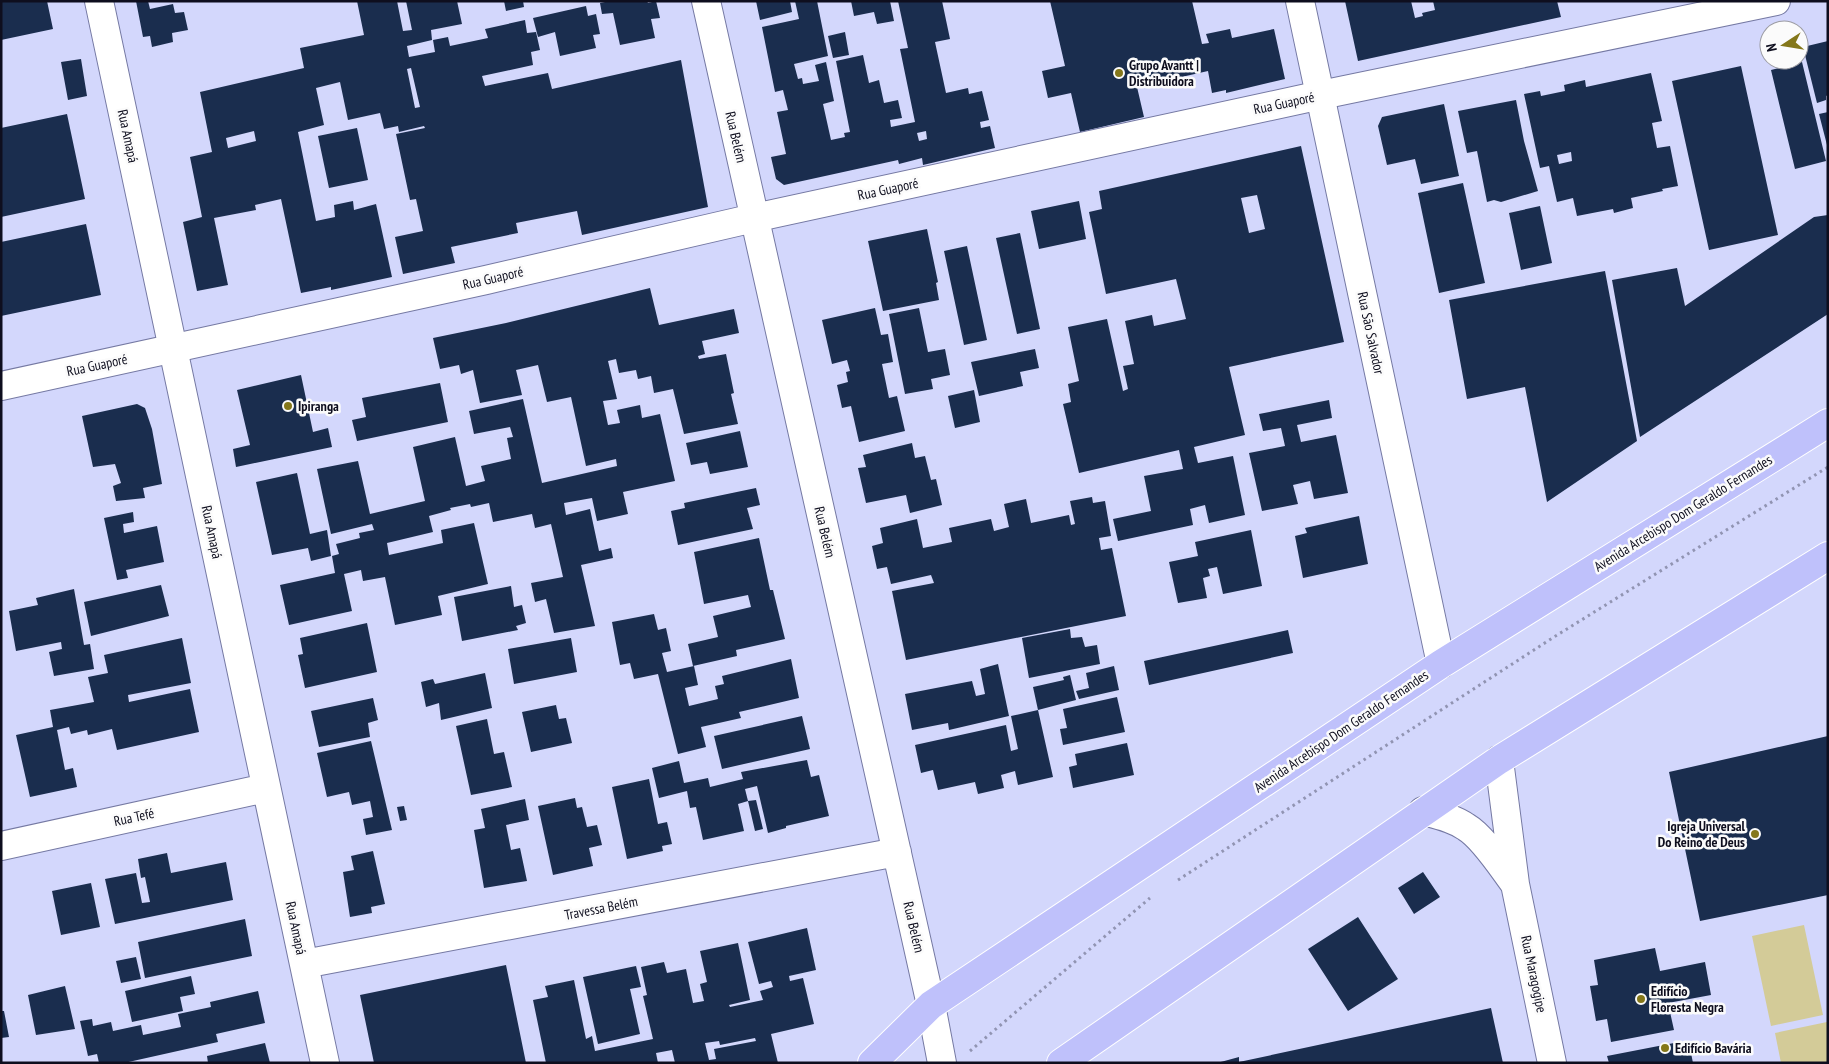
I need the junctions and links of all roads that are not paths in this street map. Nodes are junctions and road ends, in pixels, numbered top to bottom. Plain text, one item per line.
1 (99, 1) edge
2 (706, 1) edge
3 (1300, 1) edge
4 (1776, 1) edge
5 (1320, 95) junction
6 (754, 218) junction
7 (173, 348) junction
8 (1, 386) edge
9 (1828, 423) edge
10 (1828, 556) edge
11 (1441, 664) junction
12 (1498, 760) junction
13 (266, 788) junction
14 (1422, 811) junction
15 (1, 846) edge
16 (897, 852) junction
17 (1515, 884) junction
18 (304, 964) junction
19 (932, 1005) junction
20 (953, 1060) edge
21 (325, 1063) edge
22 (872, 1063) edge
23 (1061, 1063) edge
24 (1552, 1063) edge

1 - 7 street, Rua Amapá
2 - 6 street, Rua Belém
3 - 5 street, Rua São Salvador
4 - 5 street, Rua Guaporé
5 - 6 street, Rua Guaporé
5 - 11 street, Rua São Salvador
6 - 7 street, Rua Guaporé
6 - 16 street, Rua Belém
7 - 8 street, Rua Guaporé
7 - 13 street, Rua Amapá
9 - 11 main road, Avenida Arcebispo Dom Geraldo Fernandes
10 - 12 main road
11 - 19 main road, Avenida Arcebispo Dom Geraldo Fernandes
12 - 14 main road
12 - 17 street, Rua Maragogipe
13 - 15 street, Rua Tefé
13 - 18 street, Rua Amapá
14 - 17 street, Rua Maragogipe
14 - 23 main road
16 - 18 street, Travessa Belém
16 - 19 street, Rua Belém
17 - 24 street, Rua Maragogipe
18 - 21 street, Rua Amapá
19 - 20 street, Rua Belém
19 - 22 main road, Avenida Arcebispo Dom Geraldo Fernandes

